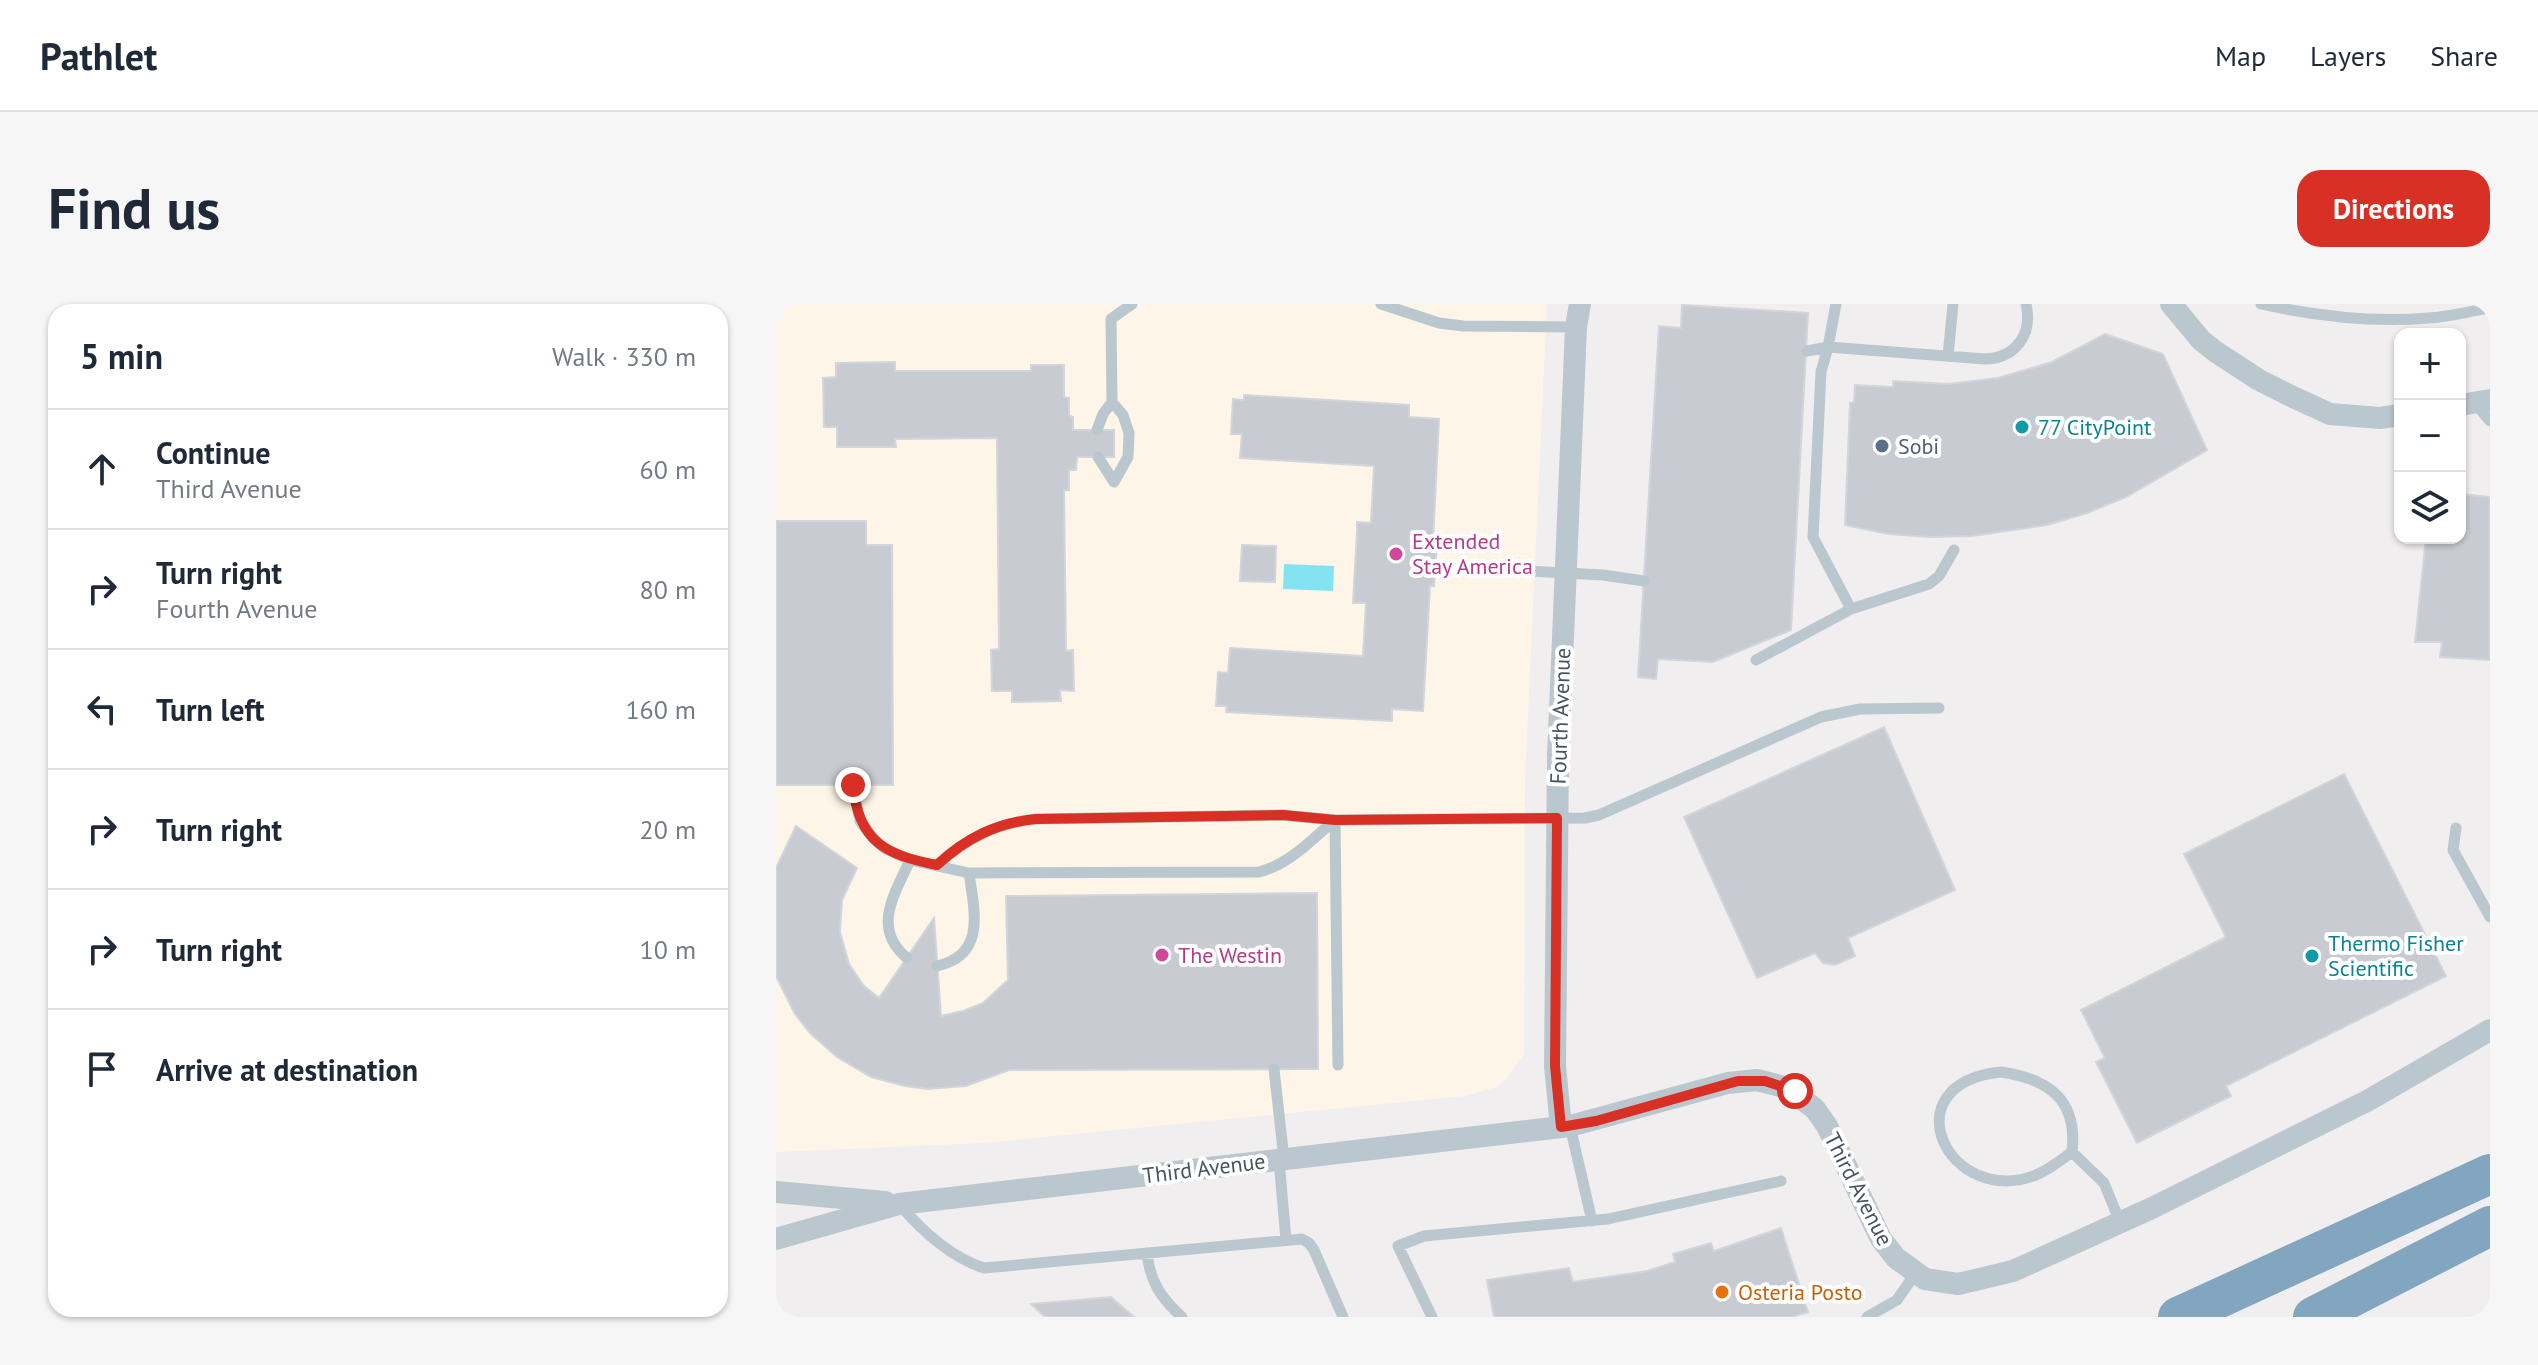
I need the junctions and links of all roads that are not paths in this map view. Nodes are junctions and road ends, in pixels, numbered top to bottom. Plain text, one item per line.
1 (1132, 304) edge
2 (1381, 304) edge
3 (1580, 304) edge
4 (1836, 304) edge
5 (1953, 304) edge
6 (2026, 304) edge
7 (2171, 304) edge
8 (2261, 304) edge
9 (2490, 308) edge
10 (1576, 327) junction
11 (1828, 347) junction
12 (1807, 351) dead end
13 (1948, 356) junction
14 (1112, 402) junction
15 (2475, 403) edge
16 (2394, 416) edge
17 (2490, 421) edge
18 (1097, 430) dead end
19 (1098, 457) dead end
20 (1954, 550) dead end
21 (1476, 568) dead end
22 (1566, 573) junction
23 (1644, 581) dead end
24 (1851, 609) junction
25 (1756, 660) dead end
26 (1939, 708) dead end
27 (853, 785) dead end
28 (1557, 818) junction
29 (1335, 820) junction
30 (2456, 828) dead end
31 (910, 860) junction
32 (937, 865) junction
33 (969, 873) junction
34 (2490, 917) edge
35 (907, 958) dead end
36 (937, 966) dead end
37 (2490, 1030) edge
38 (1338, 1065) dead end
39 (1274, 1069) dead end
40 (1566, 1127) junction
41 (2072, 1152) junction
42 (1282, 1159) junction
43 (2490, 1174) edge
44 (1781, 1181) dead end
45 (776, 1192) edge
46 (899, 1204) junction
47 (1592, 1221) junction
48 (2120, 1222) junction
49 (2490, 1226) edge
50 (776, 1239) edge
51 (1286, 1240) junction
52 (1147, 1253) junction
53 (1915, 1274) junction
54 (1182, 1317) edge
55 (1343, 1317) edge
56 (1432, 1317) edge
57 (1867, 1317) edge
58 (2178, 1317) edge
59 (2313, 1317) edge

1 - 14 lane
2 - 10 lane
3 - 10 street, Fourth Avenue
4 - 11 lane
5 - 13 lane
6 - 13 lane
7 - 16 street
8 - 9 lane
10 - 22 street, Fourth Avenue
11 - 12 lane
11 - 13 lane
11 - 24 lane
14 - 18 lane
14 - 19 lane
15 - 17 lane
20 - 24 lane
21 - 22 lane
22 - 23 lane
22 - 28 street, Fourth Avenue
24 - 25 lane
26 - 28 lane
27 - 31 lane
28 - 29 lane
28 - 40 street, Fourth Avenue
29 - 32 lane
29 - 33 lane
29 - 38 lane
30 - 34 lane
31 - 32 lane
31 - 35 lane
32 - 33 lane
33 - 36 lane
37 - 48 street
39 - 42 lane
40 - 42 street, Third Avenue
40 - 47 lane
40 - 53 street, Third Avenue
41 - 41 lane
41 - 48 lane
42 - 46 street, Third Avenue
42 - 51 lane
43 - 58 highway
44 - 47 lane
45 - 46 street, Third Avenue
46 - 50 street, Third Avenue
46 - 52 lane
47 - 56 lane
48 - 53 street
49 - 59 highway
51 - 52 lane
51 - 55 lane
52 - 54 lane
53 - 57 lane

